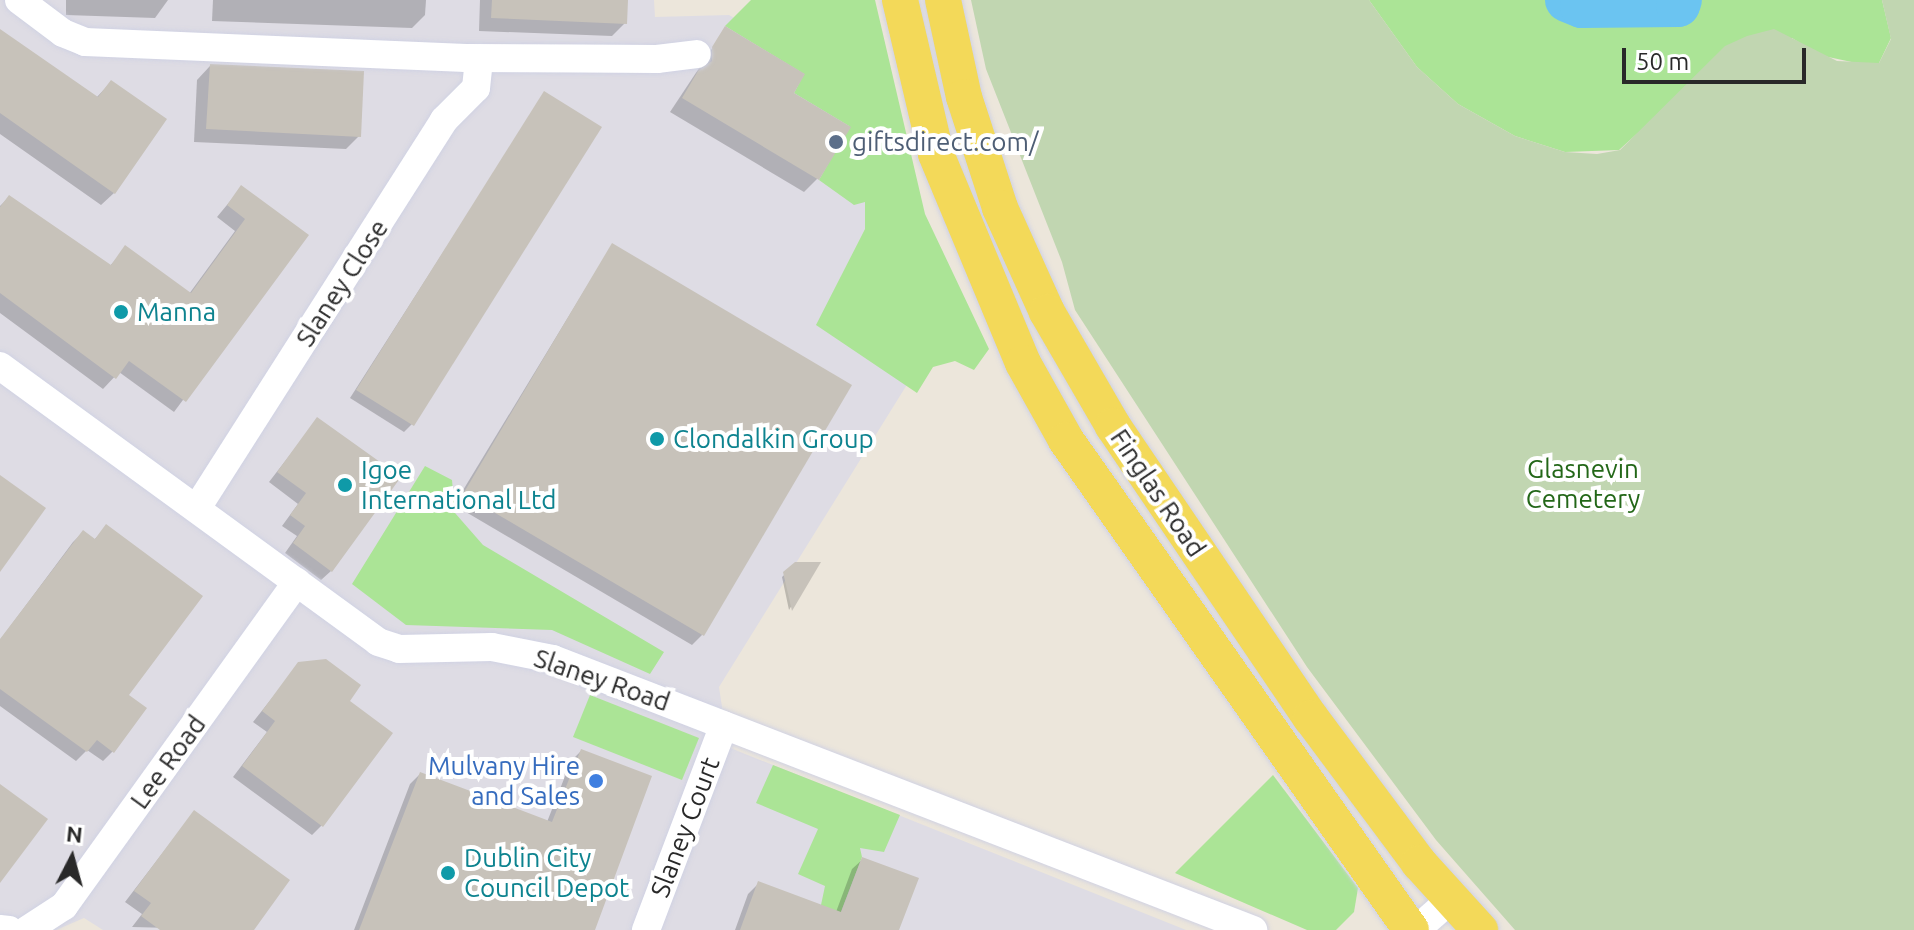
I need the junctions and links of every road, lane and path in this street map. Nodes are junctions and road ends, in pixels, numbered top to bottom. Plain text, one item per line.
1 (19, 0) edge
2 (900, 0) edge
3 (943, 0) edge
4 (697, 54) dead end
5 (479, 58) junction
6 (0, 366) edge
7 (197, 508) junction
8 (297, 582) junction
9 (724, 725) junction
10 (1450, 900) junction
11 (0, 929) edge
12 (9, 930) edge
13 (27, 930) edge
14 (646, 930) edge
15 (1253, 930) edge
16 (1414, 930) edge
17 (1480, 930) edge

1 - 5 street
2 - 16 main road, Finglas Road
3 - 10 main road, Finglas Road
4 - 5 street
5 - 7 street, Slaney Close
6 - 7 street, Slaney Road
7 - 8 street, Slaney Road
8 - 9 street, Slaney Road
8 - 13 street, Lee Road
9 - 14 street, Slaney Court
9 - 15 street, Slaney Road
10 - 16 street
10 - 17 main road, Finglas Road
11 - 12 street

